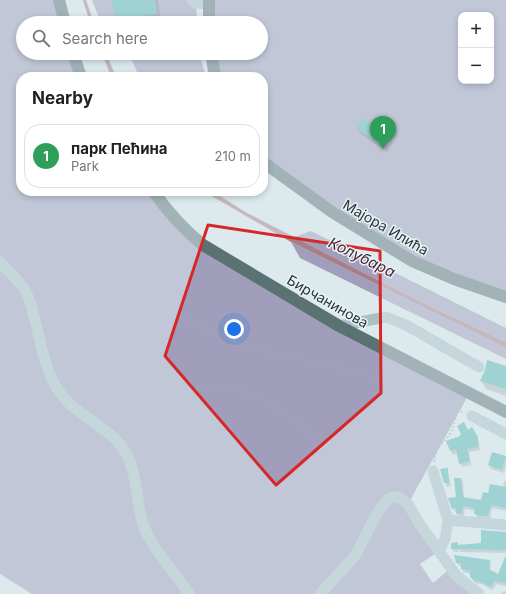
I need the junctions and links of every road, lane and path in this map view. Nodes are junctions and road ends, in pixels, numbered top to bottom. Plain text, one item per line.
1 (60, 0) edge
2 (192, 0) edge
3 (223, 0) edge
4 (269, 0) edge
5 (305, 0) edge
6 (354, 0) edge
7 (440, 0) edge
8 (209, 2) edge
9 (63, 16) edge
10 (209, 16) edge
11 (225, 16) edge
12 (312, 56) junction
13 (75, 60) edge
14 (212, 60) edge
15 (242, 60) edge
16 (79, 72) edge
17 (214, 72) edge
18 (250, 72) edge
19 (268, 95) edge
20 (268, 117) edge
21 (268, 144) edge
22 (0, 160) edge
23 (268, 166) edge
24 (6, 168) dead end
25 (0, 171) edge
26 (6, 179) junction
27 (16, 180) edge
28 (321, 192) dead end
29 (506, 193) edge
30 (20, 196) edge
31 (156, 196) edge
32 (326, 197) dead end
33 (397, 197) junction
34 (404, 200) junction
35 (384, 203) junction
36 (376, 207) dead end
37 (0, 210) edge
38 (350, 212) dead end
39 (411, 214) junction
40 (436, 221) junction
41 (443, 223) junction
42 (416, 224) junction
43 (421, 225) junction
44 (506, 231) edge
45 (0, 236) edge
46 (393, 239) dead end
47 (433, 239) junction
48 (426, 240) junction
49 (506, 241) edge
50 (398, 242) junction
51 (409, 248) junction
52 (458, 248) junction
53 (415, 252) dead end
54 (438, 253) junction
55 (422, 255) dead end
56 (447, 256) junction
57 (503, 257) dead end
58 (506, 258) edge
59 (0, 262) edge
60 (506, 277) edge
61 (25, 291) junction
62 (506, 296) edge
63 (339, 326) junction
64 (479, 367) dead end
65 (198, 402) dead end
66 (458, 411) junction
67 (506, 412) edge
68 (472, 416) joint
69 (158, 422) junction
70 (151, 427) junction
71 (506, 434) edge
72 (126, 454) junction
73 (230, 455) junction
74 (434, 472) joint
75 (143, 474) dead end
76 (144, 480) dead end
77 (190, 493) dead end
78 (388, 499) junction
79 (196, 508) junction
80 (173, 517) junction
81 (448, 520) junction
82 (506, 525) edge
83 (208, 529) junction
84 (246, 534) junction
85 (439, 551) junction
86 (189, 594) edge
87 (231, 594) edge
88 (320, 594) edge
89 (479, 594) edge

1 - 9 main road
2 - 8 street
3 - 11 path
4 - 12 path
5 - 12 path
6 - 7 path
8 - 10 main road
12 - 29 path
13 - 16 main road
14 - 17 main road
15 - 18 path
19 - 33 path
20 - 35 path
21 - 28 path
22 - 26 path
23 - 62 main road, Мајора Илића
24 - 25 path
25 - 26 path
26 - 27 path
30 - 37 path
31 - 63 main road, Бирчанинова
32 - 38 path
33 - 34 path
33 - 35 path
34 - 39 path
34 - 44 path
35 - 36 path
35 - 39 path
39 - 40 path
39 - 42 path
40 - 41 path
40 - 43 path
41 - 49 path
41 - 52 path
42 - 43 path
42 - 50 path
43 - 47 path
45 - 66 path
46 - 50 path
47 - 48 path
47 - 52 path
48 - 51 path
48 - 54 path
50 - 51 path
51 - 53 path
52 - 56 path
54 - 55 path
54 - 56 path
56 - 60 path
57 - 58 path
59 - 61 street
61 - 72 street
61 - 78 path
63 - 64 street
63 - 67 main road, Бирчанинова
65 - 69 path
66 - 68 path
66 - 74 path
68 - 71 street
69 - 70 path
69 - 73 path
70 - 72 path
70 - 75 path
72 - 86 street
73 - 79 path
73 - 84 path
74 - 81 street
76 - 80 path
77 - 79 path
78 - 85 street
78 - 88 street
79 - 80 path
79 - 83 path
80 - 83 path
81 - 82 street
81 - 85 street
83 - 84 path
84 - 87 path
85 - 89 street

